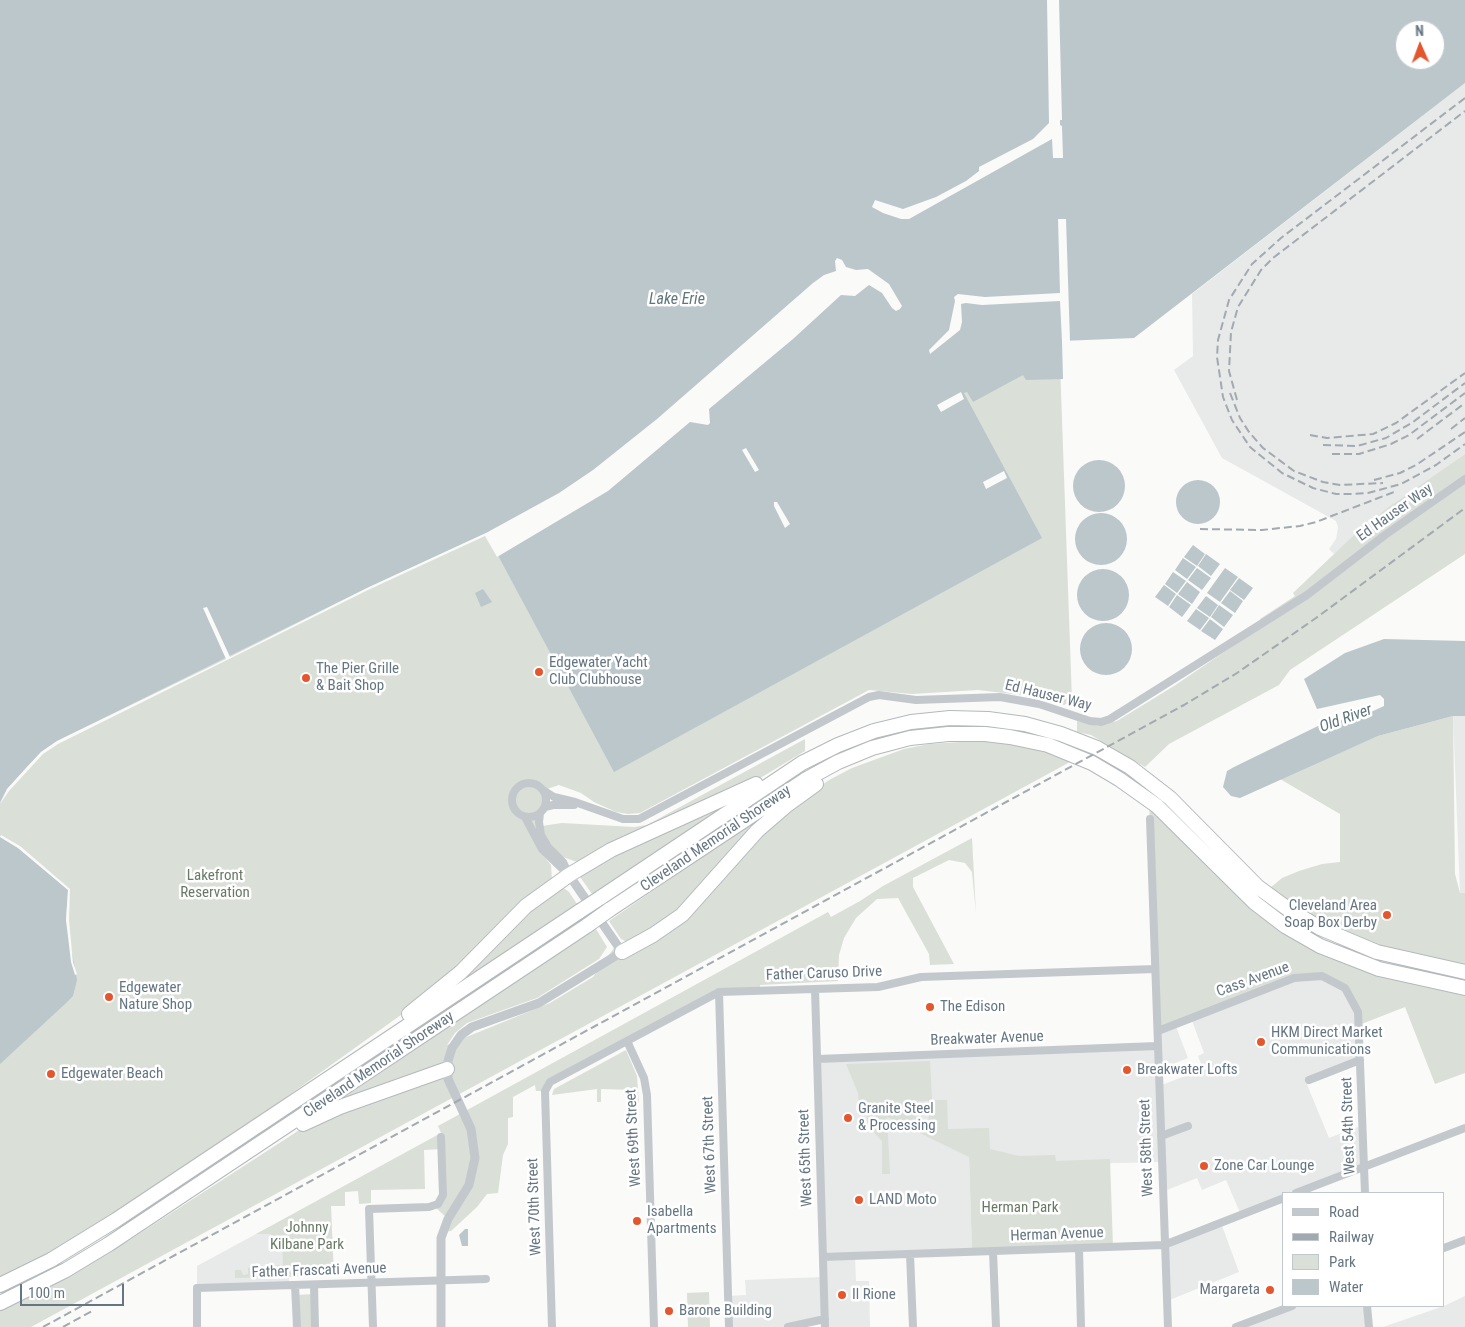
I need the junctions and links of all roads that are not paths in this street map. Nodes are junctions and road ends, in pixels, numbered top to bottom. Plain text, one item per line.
1 (1465, 479) edge
2 (898, 741) junction
3 (802, 763) junction
4 (542, 790) junction
5 (583, 805) junction
6 (542, 810) junction
7 (525, 817) junction
8 (1150, 819) dead end
9 (569, 875) junction
10 (622, 952) junction
11 (1155, 969) junction
12 (1465, 972) edge
13 (1465, 988) edge
14 (815, 989) junction
15 (719, 992) junction
16 (1353, 999) joint
17 (1158, 1031) junction
18 (627, 1041) junction
19 (1157, 1046) junction
20 (817, 1059) junction
21 (1360, 1060) junction
22 (354, 1061) junction
23 (447, 1069) junction
24 (1309, 1080) dead end
25 (547, 1086) joint
26 (1188, 1126) dead end
27 (1465, 1128) edge
28 (1160, 1136) junction
29 (441, 1137) dead end
30 (244, 1154) junction
31 (1364, 1167) junction
32 (1299, 1192) edge
33 (1365, 1192) edge
34 (1282, 1199) edge
35 (1465, 1240) edge
36 (1164, 1245) junction
37 (1078, 1248) junction
38 (1445, 1248) edge
39 (993, 1251) junction
40 (910, 1254) junction
41 (823, 1257) junction
42 (486, 1280) dead end
43 (440, 1281) junction
44 (371, 1283) junction
45 (0, 1285) edge
46 (295, 1285) junction
47 (314, 1285) junction
48 (0, 1303) edge
49 (1289, 1307) edge
50 (1368, 1307) edge
51 (825, 1323) edge
52 (197, 1327) edge
53 (297, 1327) edge
54 (315, 1327) edge
55 (373, 1327) edge
56 (441, 1327) edge
57 (552, 1327) edge
58 (654, 1327) edge
59 (729, 1327) edge
60 (788, 1327) edge
61 (912, 1327) edge
62 (996, 1327) edge
63 (1081, 1327) edge
64 (1168, 1327) edge
65 (1236, 1327) edge
66 (1368, 1327) edge

1 - 5 street, Ed Hauser Way
2 - 10 highway
2 - 13 highway, Cleveland Memorial Shoreway
2 - 30 highway, Cleveland Memorial Shoreway, bridge
3 - 9 highway
3 - 12 highway, Cleveland Memorial Shoreway
3 - 22 highway, Cleveland Memorial Shoreway, bridge
4 - 5 street
4 - 6 street
4 - 7 street
5 - 6 street
6 - 7 street
6 - 9 street
7 - 9 street
8 - 11 street, West 58th Street
9 - 10 street
9 - 22 highway
10 - 23 street
11 - 14 street, Father Caruso Drive
11 - 17 street, West 58th Street
14 - 15 street, Father Caruso Drive
14 - 20 street, West 65th Street
15 - 18 street, Father Caruso Drive
15 - 59 street, West 67th Street
16 - 17 street, Cass Avenue
16 - 21 street, West 54th Street
17 - 19 street, West 58th Street
18 - 25 street, Father Caruso Drive
18 - 58 street, West 69th Street
19 - 20 street, Breakwater Avenue
19 - 28 street, West 58th Street
20 - 41 street, West 65th Street
21 - 24 street
21 - 31 street, West 54th Street
22 - 45 highway, Cleveland Memorial Shoreway
23 - 30 highway
23 - 43 street
25 - 57 street, West 70th Street
26 - 28 street
27 - 31 street
28 - 36 street, West 58th Street
29 - 44 street
30 - 48 highway, Cleveland Memorial Shoreway
31 - 32 street
31 - 33 street, West 54th Street
34 - 36 street, Herman Avenue
35 - 38 street
36 - 37 street, Herman Avenue
36 - 64 street, West 58th Street
37 - 39 street, Herman Avenue
37 - 63 street
39 - 40 street, Herman Avenue
39 - 62 street
40 - 41 street, Herman Avenue
40 - 61 street
41 - 51 street, West 65th Street
42 - 43 street, Father Frascati Avenue
43 - 44 street, Father Frascati Avenue
43 - 56 street
44 - 47 street, Father Frascati Avenue
44 - 55 street
46 - 47 street, Father Frascati Avenue
46 - 52 street, Father Frascati Avenue
46 - 53 street
47 - 54 street
49 - 65 street
50 - 66 street
51 - 60 street

